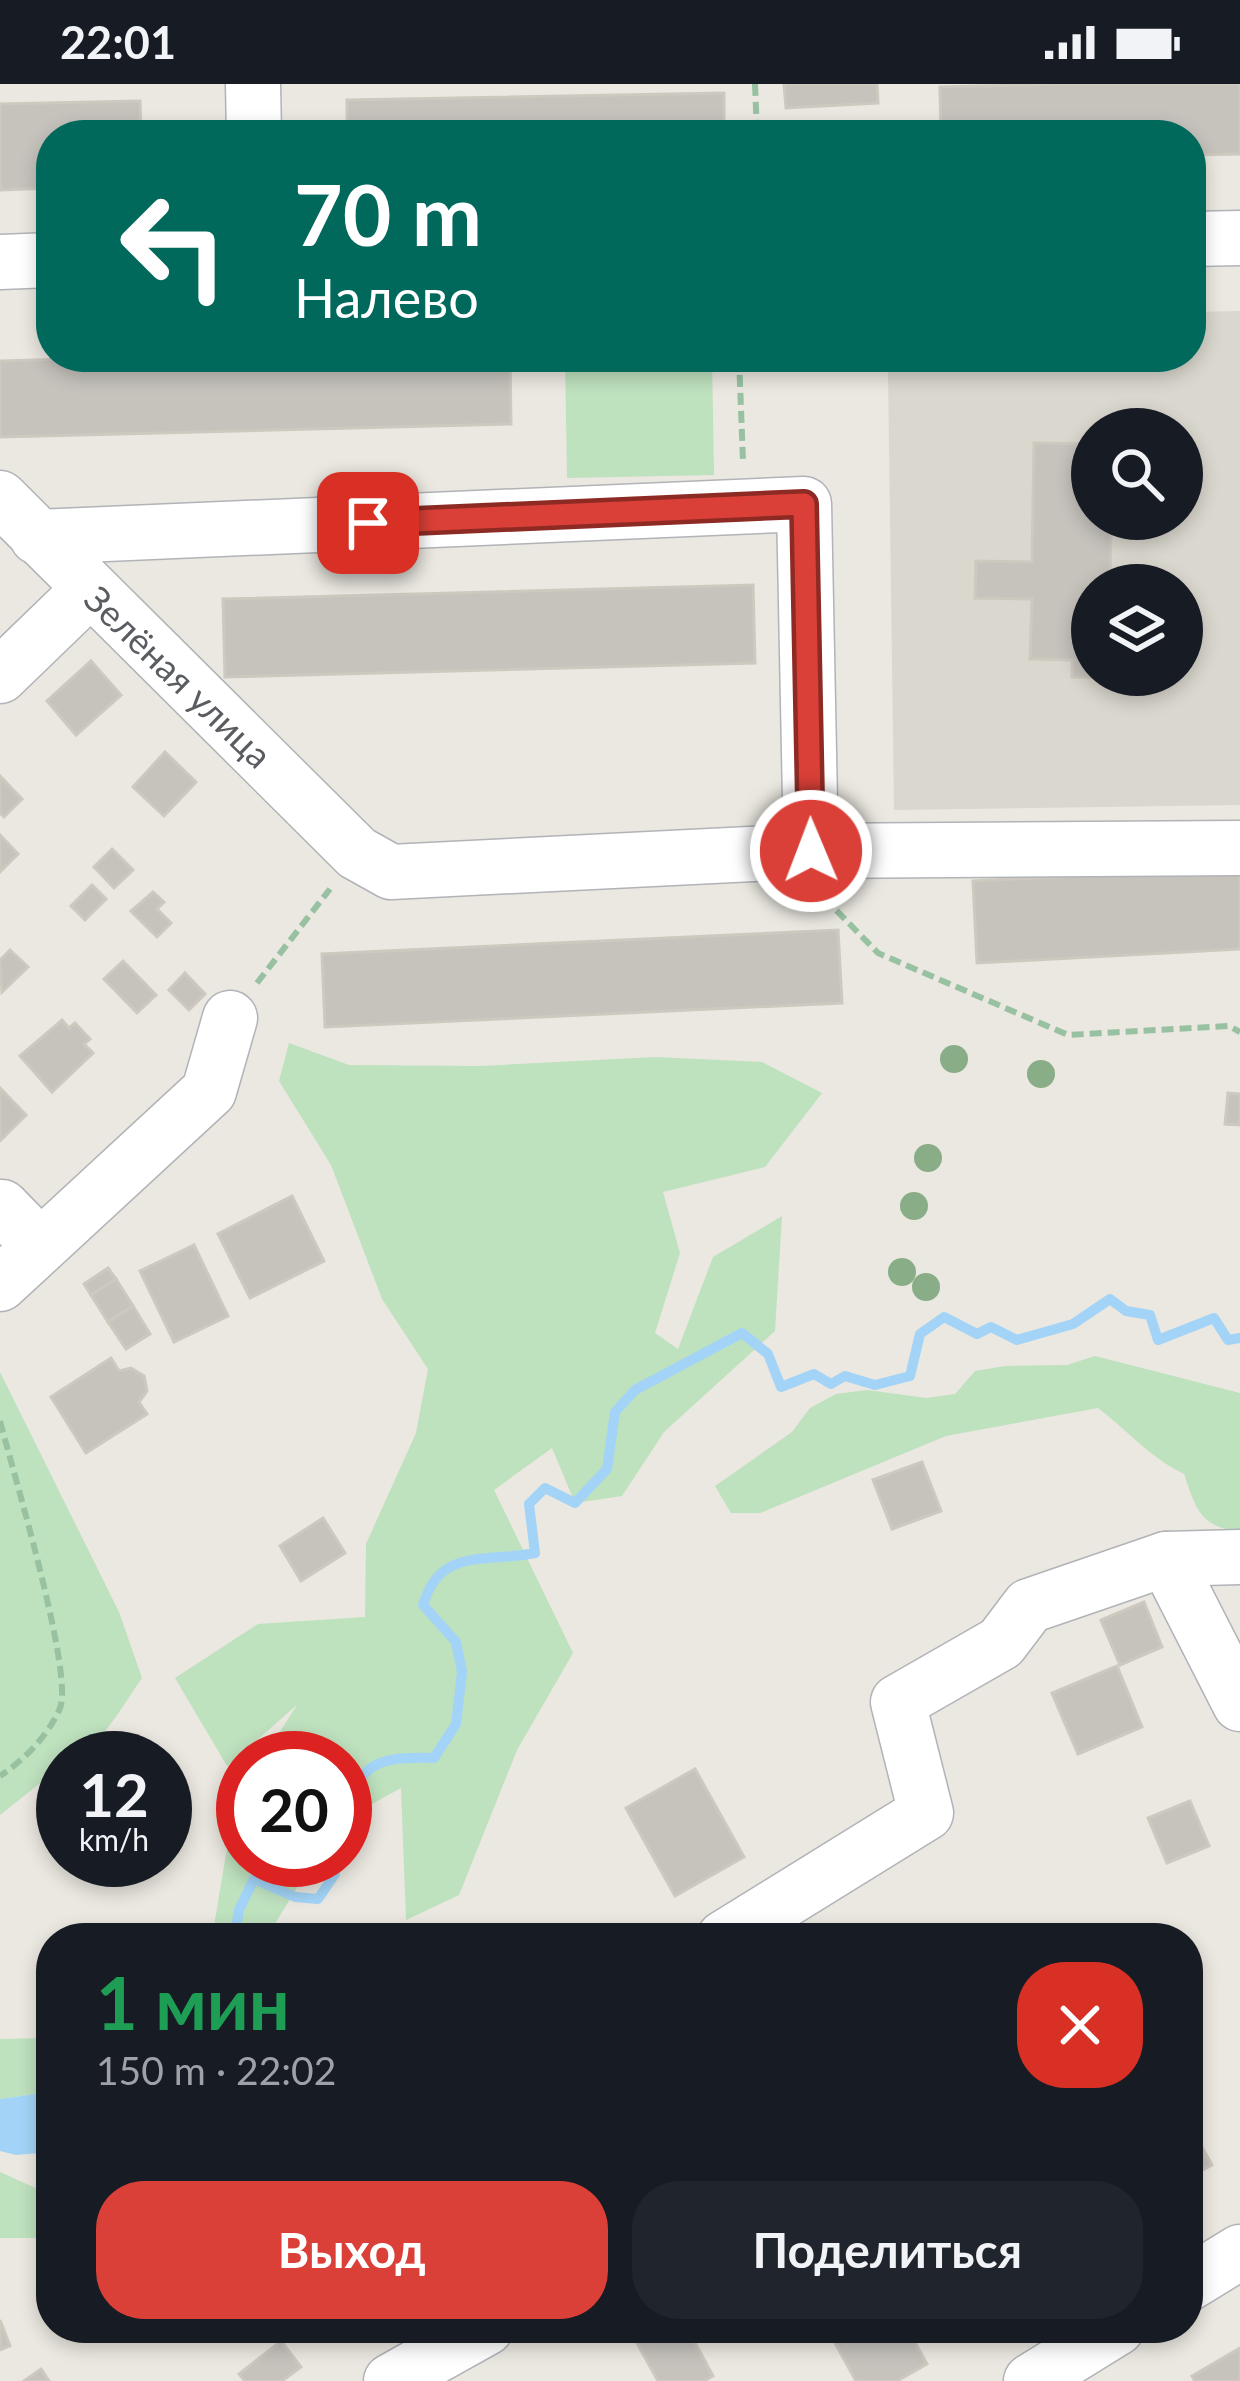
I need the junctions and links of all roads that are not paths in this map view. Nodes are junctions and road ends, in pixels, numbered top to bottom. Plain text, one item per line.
1 (253, 84) edge
2 (254, 120) edge
3 (1240, 238) edge
4 (1206, 239) edge
5 (36, 261) edge
6 (0, 262) edge
7 (0, 498) edge
8 (38, 537) junction
9 (89, 590) junction
10 (0, 676) edge
11 (1240, 848) edge
12 (811, 851) junction
13 (230, 1018) dead end
14 (2, 1207) edge
15 (40, 1246) junction
16 (0, 1284) edge
17 (1240, 1557) edge
18 (1166, 1559) junction
19 (1240, 1704) edge
20 (748, 1923) edge
21 (1240, 2252) edge
22 (1203, 2275) edge
23 (459, 2343) edge
24 (1093, 2343) edge
25 (391, 2381) edge
26 (1031, 2381) edge

1 - 2 street
3 - 4 street
5 - 6 street
7 - 8 street, Зелёная улица
8 - 9 street, Зелёная улица
8 - 12 street
9 - 10 street
9 - 12 street, Зелёная улица
11 - 12 street
13 - 15 street
14 - 15 street
15 - 16 street
17 - 18 street
18 - 19 street
18 - 20 street
21 - 22 street
23 - 25 street
24 - 26 street

